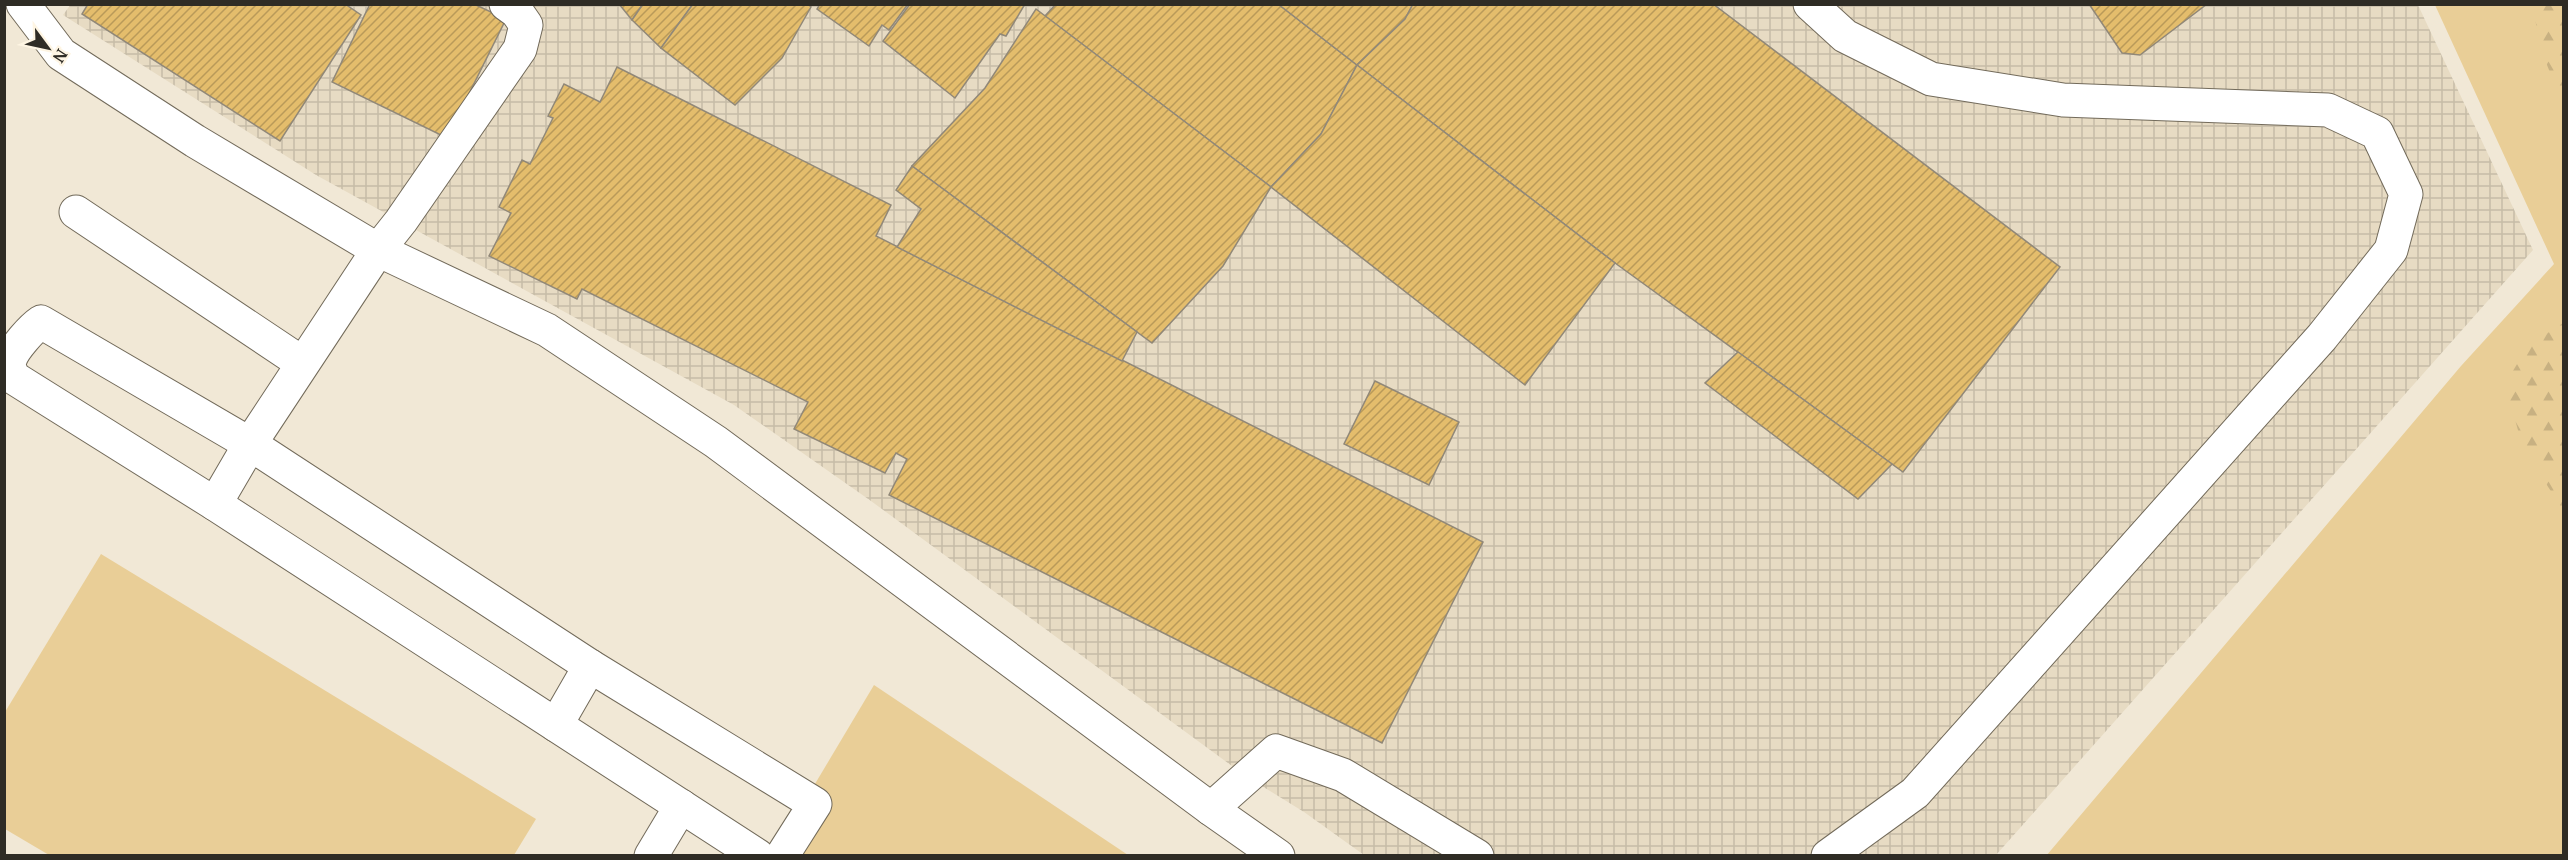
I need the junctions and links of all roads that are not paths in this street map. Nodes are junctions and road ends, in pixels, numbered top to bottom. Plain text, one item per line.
1 (23, 4) edge
2 (506, 4) edge
3 (1810, 4) edge
4 (76, 212) dead end
5 (378, 250) junction
6 (302, 363) junction
7 (250, 444) junction
8 (215, 504) junction
9 (590, 666) junction
10 (556, 725) junction
11 (681, 806) junction
12 (1211, 809) junction
13 (651, 855) edge
14 (758, 855) edge
15 (782, 855) edge
16 (1278, 855) edge
17 (1477, 855) edge
18 (1828, 855) edge

1 - 5 lane
2 - 5 lane
3 - 18 lane
4 - 6 lane
5 - 6 lane
5 - 12 lane
6 - 7 lane
7 - 8 lane
7 - 8 lane
7 - 9 lane
8 - 10 lane
9 - 10 lane
9 - 15 lane
10 - 11 lane
11 - 13 lane
11 - 14 lane
12 - 16 lane
12 - 17 lane

